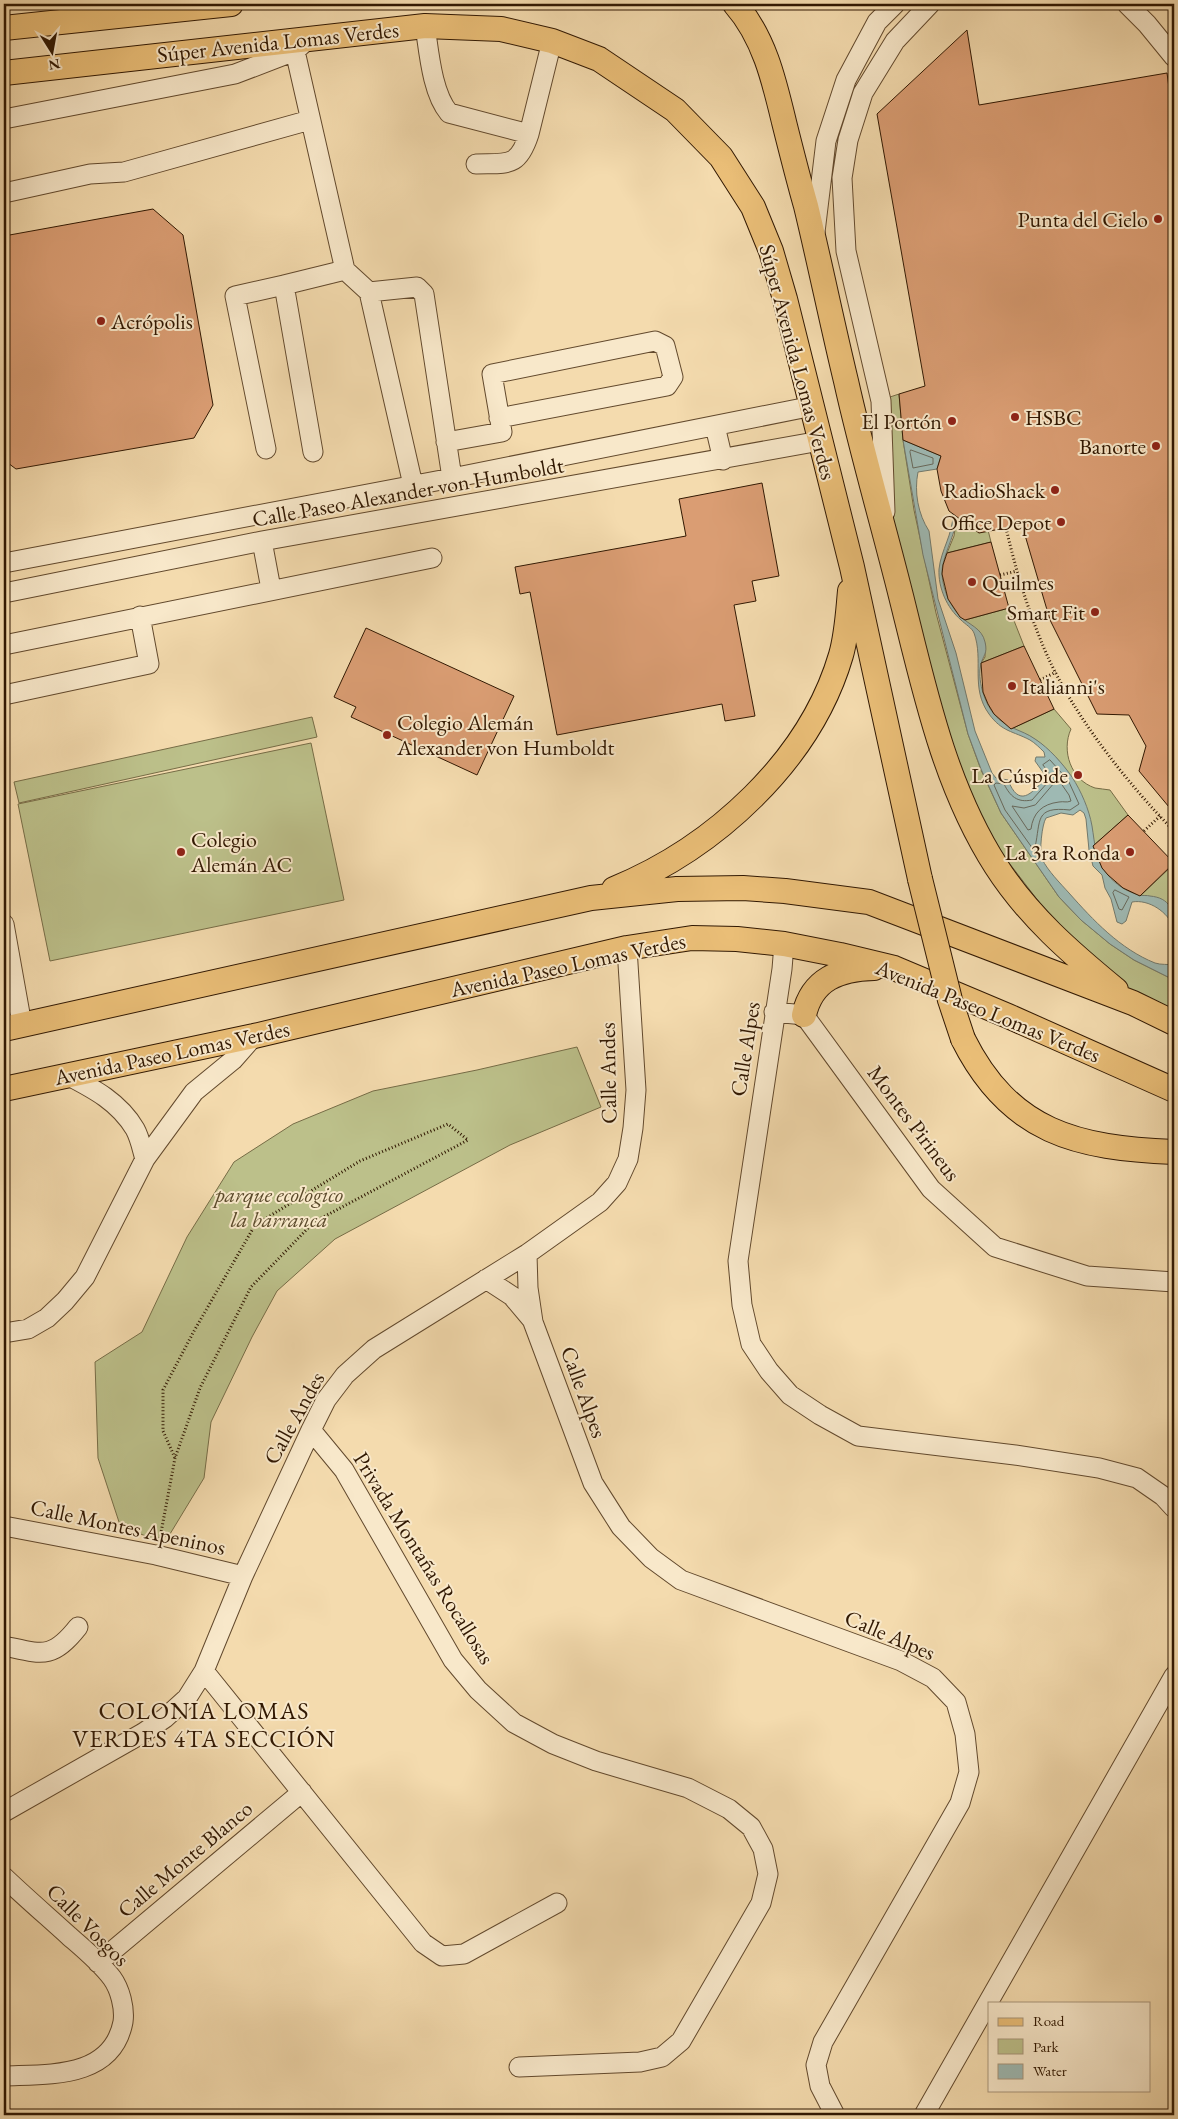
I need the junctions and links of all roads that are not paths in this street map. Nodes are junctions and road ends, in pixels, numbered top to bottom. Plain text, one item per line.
1 (231, 4) edge
2 (735, 4) edge
3 (895, 4) edge
4 (930, 4) edge
5 (1127, 4) edge
6 (425, 26) junction
7 (4, 28) edge
8 (552, 41) junction
9 (302, 45) junction
10 (1174, 57) edge
11 (4, 73) edge
12 (4, 119) edge
13 (310, 120) junction
14 (529, 134) junction
15 (476, 164) dead end
16 (4, 193) edge
17 (814, 241) junction
18 (345, 270) junction
19 (284, 285) junction
20 (368, 292) junction
21 (812, 406) junction
22 (499, 418) junction
23 (715, 426) junction
24 (820, 441) junction
25 (446, 442) junction
26 (266, 449) dead end
27 (313, 452) dead end
28 (723, 460) junction
29 (452, 478) junction
30 (413, 485) junction
31 (188, 527) junction
32 (886, 540) junction
33 (262, 541) junction
34 (198, 554) junction
35 (432, 558) dead end
36 (4, 563) edge
37 (852, 567) junction
38 (271, 589) junction
39 (4, 593) edge
40 (140, 616) junction
41 (4, 645) edge
42 (4, 695) edge
43 (591, 898) junction
44 (4, 924) edge
45 (784, 944) junction
46 (626, 948) junction
47 (894, 968) junction
48 (1133, 1003) junction
49 (774, 1012) junction
50 (1174, 1012) edge
51 (804, 1015) junction
52 (1174, 1023) edge
53 (13, 1027) edge
54 (254, 1036) junction
55 (68, 1075) junction
56 (4, 1089) edge
57 (1174, 1090) edge
58 (1174, 1152) edge
59 (145, 1159) junction
60 (527, 1254) junction
61 (486, 1279) junction
62 (1174, 1282) edge
63 (533, 1322) junction
64 (4, 1333) edge
65 (311, 1430) junction
66 (1174, 1508) edge
67 (4, 1526) edge
68 (243, 1576) junction
69 (78, 1627) dead end
70 (4, 1646) edge
71 (204, 1671) junction
72 (1174, 1676) edge
73 (302, 1792) junction
74 (4, 1811) edge
75 (4, 1877) edge
76 (557, 1903) dead end
77 (98, 1962) junction
78 (988, 2002) edge
79 (988, 2003) edge
80 (519, 2067) dead end
81 (4, 2076) edge
82 (835, 2115) edge
83 (924, 2115) edge

1 - 7 main road, Súper Avenida Lomas Verdes
2 - 17 main road, Súper Avenida Lomas Verdes
3 - 17 street
4 - 32 street
5 - 10 street
6 - 8 main road, Súper Avenida Lomas Verdes
6 - 9 main road, Súper Avenida Lomas Verdes
6 - 14 street
8 - 14 street
8 - 21 main road, Súper Avenida Lomas Verdes
9 - 11 main road, Súper Avenida Lomas Verdes
9 - 12 street
9 - 13 street
13 - 16 street
13 - 18 street
14 - 15 street
17 - 32 main road, Súper Avenida Lomas Verdes
18 - 19 street
18 - 20 street
19 - 26 street
19 - 27 street
20 - 25 street
20 - 30 street
21 - 23 street, Calle Paseo Alexander von Humboldt
21 - 24 main road, Súper Avenida Lomas Verdes
22 - 22 street
22 - 25 street
23 - 28 street
23 - 29 street, Calle Paseo Alexander von Humboldt
24 - 28 street, Calle Paseo Alexander von Humboldt
24 - 37 main road, Súper Avenida Lomas Verdes
25 - 29 street
28 - 33 street, Calle Paseo Alexander von Humboldt
29 - 30 street, Calle Paseo Alexander von Humboldt
30 - 31 street, Calle Paseo Alexander von Humboldt
31 - 34 street
31 - 36 street, Calle Paseo Alexander von Humboldt
32 - 48 main road, Súper Avenida Lomas Verdes
33 - 34 street, Calle Paseo Alexander von Humboldt
33 - 38 street
34 - 39 street, Calle Paseo Alexander von Humboldt
35 - 38 street
37 - 43 main road
37 - 58 main road, Súper Avenida Lomas Verdes, bridge
38 - 40 street
40 - 41 street
40 - 42 street
43 - 48 main road
43 - 53 main road
44 - 53 street
45 - 46 main road, Avenida Paseo Lomas Verdes
45 - 47 main road, Avenida Paseo Lomas Verdes
45 - 49 street, Calle Alpes
46 - 54 main road, Avenida Paseo Lomas Verdes
46 - 60 street, Calle Andes
47 - 51 main road
47 - 57 main road, Avenida Paseo Lomas Verdes
48 - 50 street
48 - 52 main road
49 - 51 street
49 - 66 street, Calle Alpes
51 - 62 street, Montes Pirineus
54 - 55 main road, Avenida Paseo Lomas Verdes
54 - 59 street
55 - 56 main road, Avenida Paseo Lomas Verdes
55 - 59 street
59 - 64 street
60 - 61 street, Calle Andes
60 - 63 street, Calle Alpes
61 - 63 street, Calle Alpes
61 - 65 street, Calle Andes
63 - 82 street, Calle Alpes
65 - 68 street, Calle Andes
65 - 80 street, Privada Montañas Rocallosas
67 - 68 street, Calle Montes Apeninos
68 - 71 street, Calle Andes
69 - 70 street
71 - 73 street
71 - 74 street, Calle Andes
72 - 78 street
73 - 76 street
73 - 77 street, Calle Monte Blanco
75 - 77 street, Calle Vosgos
77 - 81 street, Calle Vosgos
79 - 83 street

